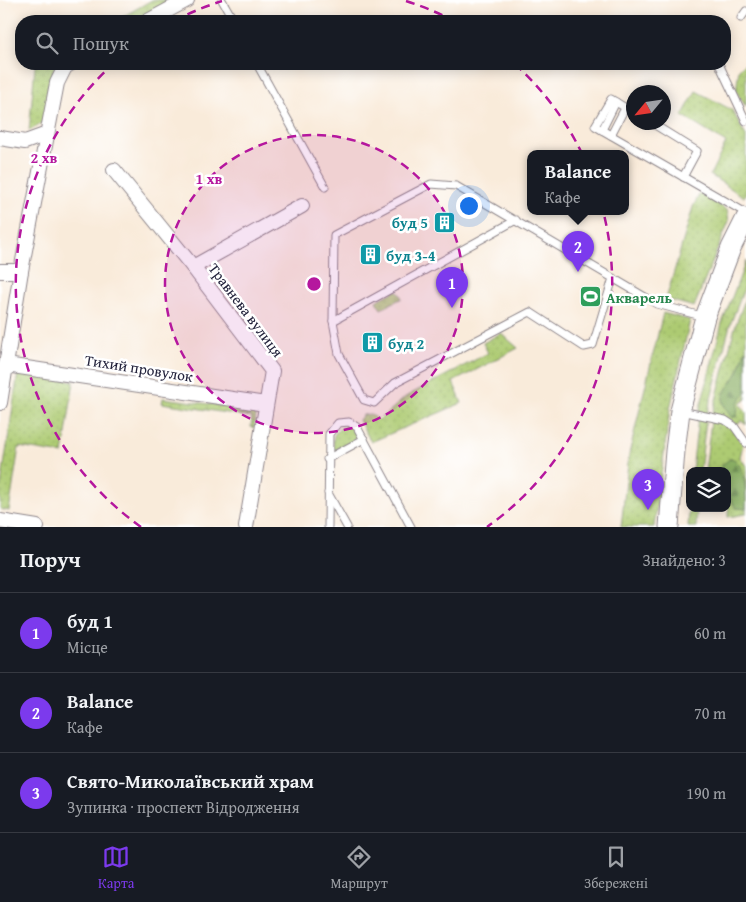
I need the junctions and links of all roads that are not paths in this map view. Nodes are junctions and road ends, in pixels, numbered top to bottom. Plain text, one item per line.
1 (188, 0) edge
2 (222, 0) edge
3 (746, 11) edge
4 (159, 15) edge
5 (231, 15) edge
6 (741, 18) dead end
7 (64, 70) edge
8 (260, 70) edge
9 (722, 70) edge
10 (625, 108) joint
11 (746, 120) edge
12 (663, 130) edge
13 (47, 134) junction
14 (611, 135) junction
15 (0, 138) edge
16 (114, 170) dead end
17 (683, 177) junction
18 (325, 187) dead end
19 (302, 206) dead end
20 (746, 213) edge
21 (746, 218) edge
22 (516, 220) junction
23 (192, 268) junction
24 (21, 271) junction
25 (0, 272) edge
26 (613, 278) junction
27 (704, 317) junction
28 (333, 321) junction
29 (6, 365) junction
30 (0, 403) edge
31 (266, 404) junction
32 (680, 411) junction
33 (364, 439) junction
34 (746, 443) edge
35 (328, 459) junction
36 (328, 493) junction
37 (0, 521) edge
38 (37, 527) edge
39 (246, 527) edge
40 (328, 527) edge
41 (347, 527) edge
42 (411, 527) edge
43 (669, 527) edge

1 - 4 street
2 - 5 lane
3 - 6 lane
7 - 13 street
8 - 18 lane
9 - 11 lane
10 - 14 lane
10 - 14 lane
12 - 17 lane
13 - 15 street
13 - 24 street
14 - 17 lane
16 - 23 street, Травнева вулиця
17 - 20 lane
19 - 23 street
21 - 27 main road
22 - 26 lane
22 - 28 lane
22 - 28 lane
23 - 31 street, Травнева вулиця
24 - 25 street
24 - 29 street
26 - 27 lane
26 - 28 lane
27 - 32 main road
29 - 30 street
29 - 31 street, Тихий провулок
31 - 39 street, Травнева вулиця
32 - 34 lane
32 - 43 main road
33 - 35 lane
33 - 35 lane
33 - 42 lane
35 - 36 lane
36 - 40 lane
36 - 41 lane
37 - 38 street

